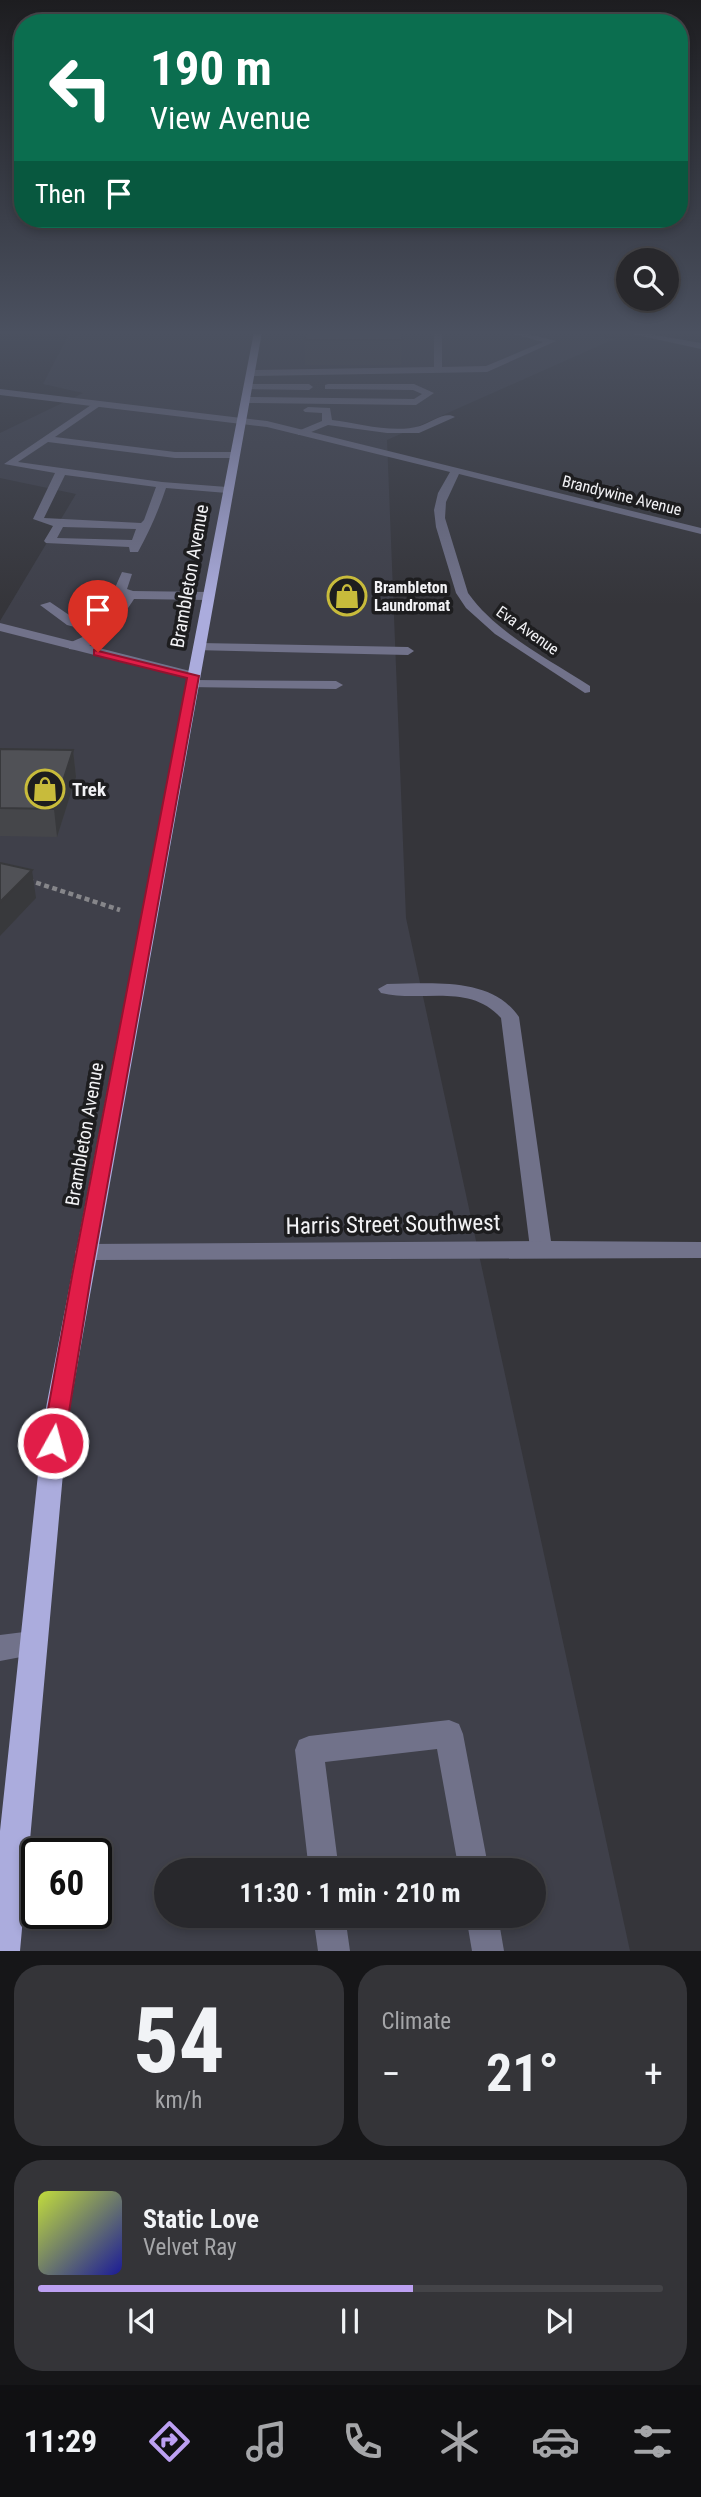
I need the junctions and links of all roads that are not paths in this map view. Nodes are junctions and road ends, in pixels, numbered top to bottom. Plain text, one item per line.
1 (69, 423) edge
2 (242, 423) edge
3 (286, 423) edge
4 (325, 423) edge
5 (335, 423) edge
6 (436, 423) edge
7 (301, 433) junction
8 (46, 439) junction
9 (235, 455) junction
10 (61, 471) junction
11 (456, 471) junction
12 (162, 485) junction
13 (227, 490) junction
14 (60, 523) junction
15 (143, 526) junction
16 (701, 531) edge
17 (126, 574) dead end
18 (131, 595) junction
19 (208, 596) junction
20 (46, 605) dead end
21 (0, 627) edge
22 (106, 631) junction
23 (74, 646) junction
24 (199, 647) junction
25 (408, 650) dead end
26 (193, 680) junction
27 (336, 685) dead end
28 (585, 689) dead end
29 (387, 989) dead end
30 (541, 1248) junction
31 (701, 1250) edge
32 (86, 1252) junction
33 (32, 1644) junction
34 (0, 1648) edge
35 (322, 1858) edge
36 (472, 1858) edge
37 (331, 1928) edge
38 (484, 1928) edge
39 (4, 1951) edge
40 (334, 1951) edge
41 (488, 1951) edge

1 - 8 street
2 - 9 main road, Brambleton Avenue
3 - 7 street, Brandywine Avenue
4 - 7 street
5 - 6 street
7 - 11 street, Brandywine Avenue
8 - 9 street
8 - 10 street
9 - 13 main road, Brambleton Avenue
10 - 12 street
10 - 14 street
11 - 16 street, Brandywine Avenue
11 - 28 street, Eva Avenue
12 - 13 street
12 - 15 street
13 - 19 main road, Brambleton Avenue
14 - 15 street
14 - 15 street
17 - 18 street
18 - 19 street
18 - 22 street
19 - 24 main road, Brambleton Avenue
20 - 22 street
21 - 23 street
22 - 23 street
23 - 26 street
24 - 25 street
24 - 26 main road, Brambleton Avenue
26 - 27 street
26 - 32 main road, Brambleton Avenue
29 - 30 street
30 - 31 street, Harris Street Southwest
30 - 32 street, Harris Street Southwest
32 - 33 main road, Brambleton Avenue
33 - 34 street
33 - 39 main road, Brambleton Avenue
35 - 36 street
37 - 40 street
38 - 41 street

